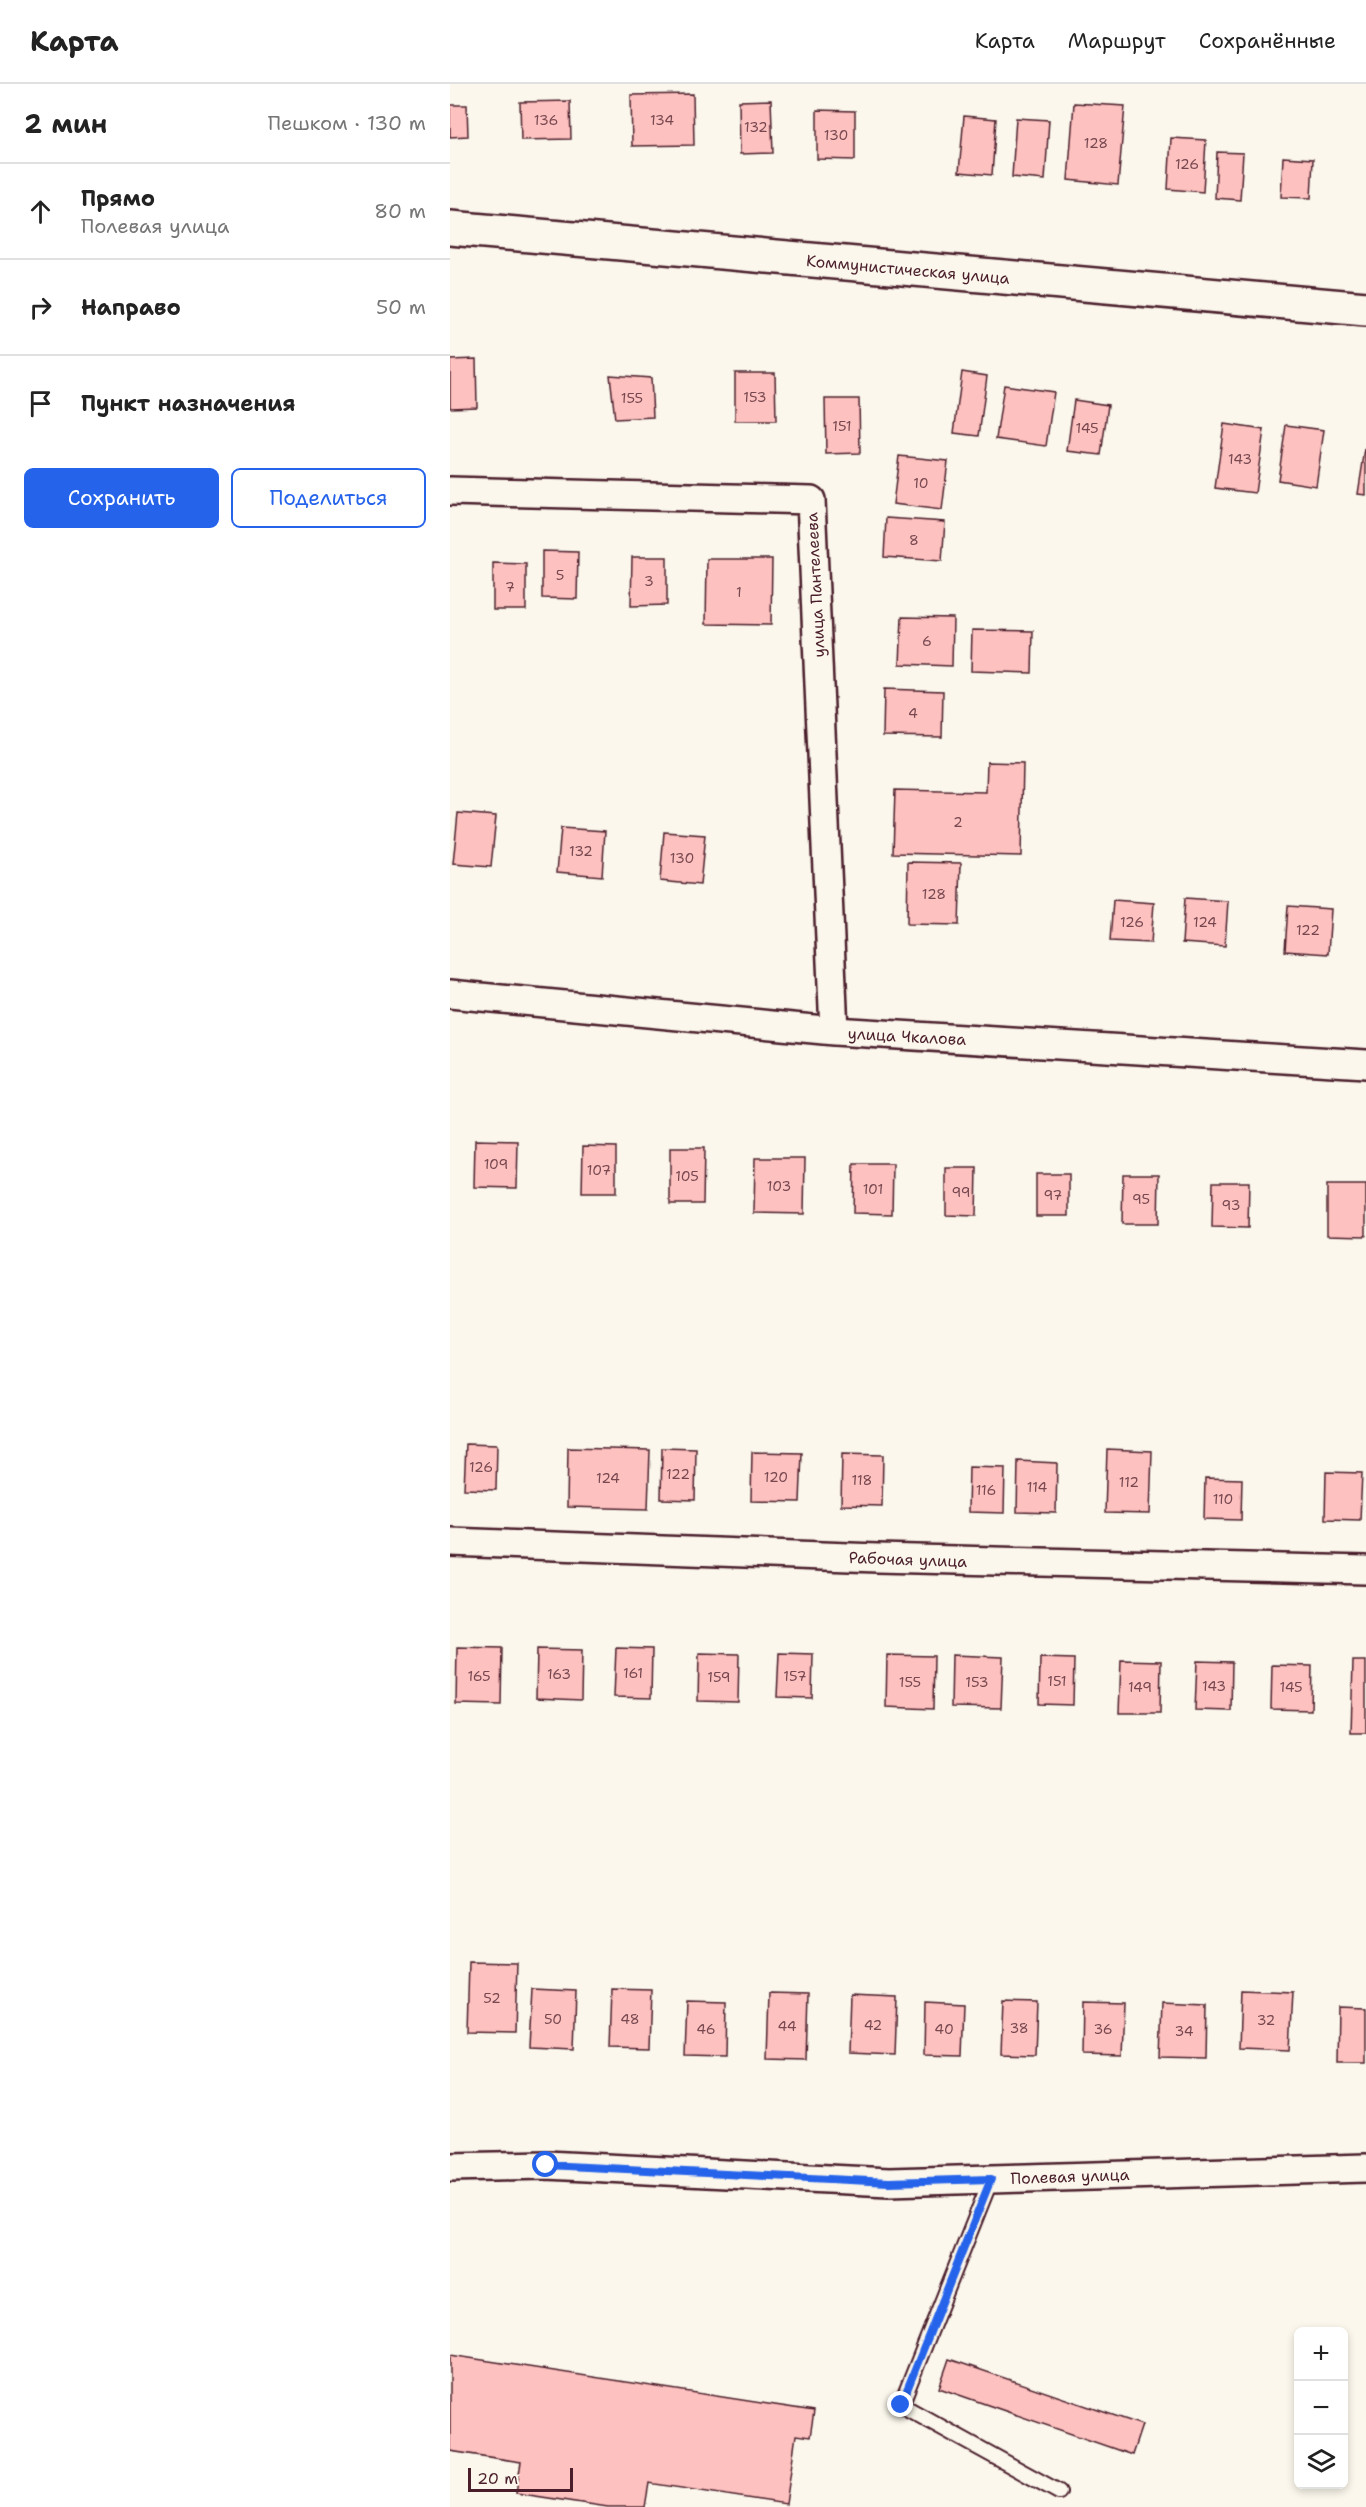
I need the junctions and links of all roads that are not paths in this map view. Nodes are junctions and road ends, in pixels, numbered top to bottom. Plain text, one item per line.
1 (450, 228) edge
2 (1366, 309) edge
3 (450, 491) edge
4 (450, 994) edge
5 (834, 1031) junction
6 (1366, 1064) edge
7 (450, 1542) edge
8 (1366, 1570) edge
9 (450, 2167) edge
10 (1366, 2168) edge
11 (991, 2179) junction
12 (1059, 2492) dead end

1 - 2 street, Коммунистическая улица
3 - 5 street, улица Пантелеева
4 - 5 street, улица Чкалова
5 - 6 street, улица Чкалова
7 - 8 street, Рабочая улица
9 - 11 street, Полевая улица
10 - 11 street, Полевая улица
11 - 12 lane

